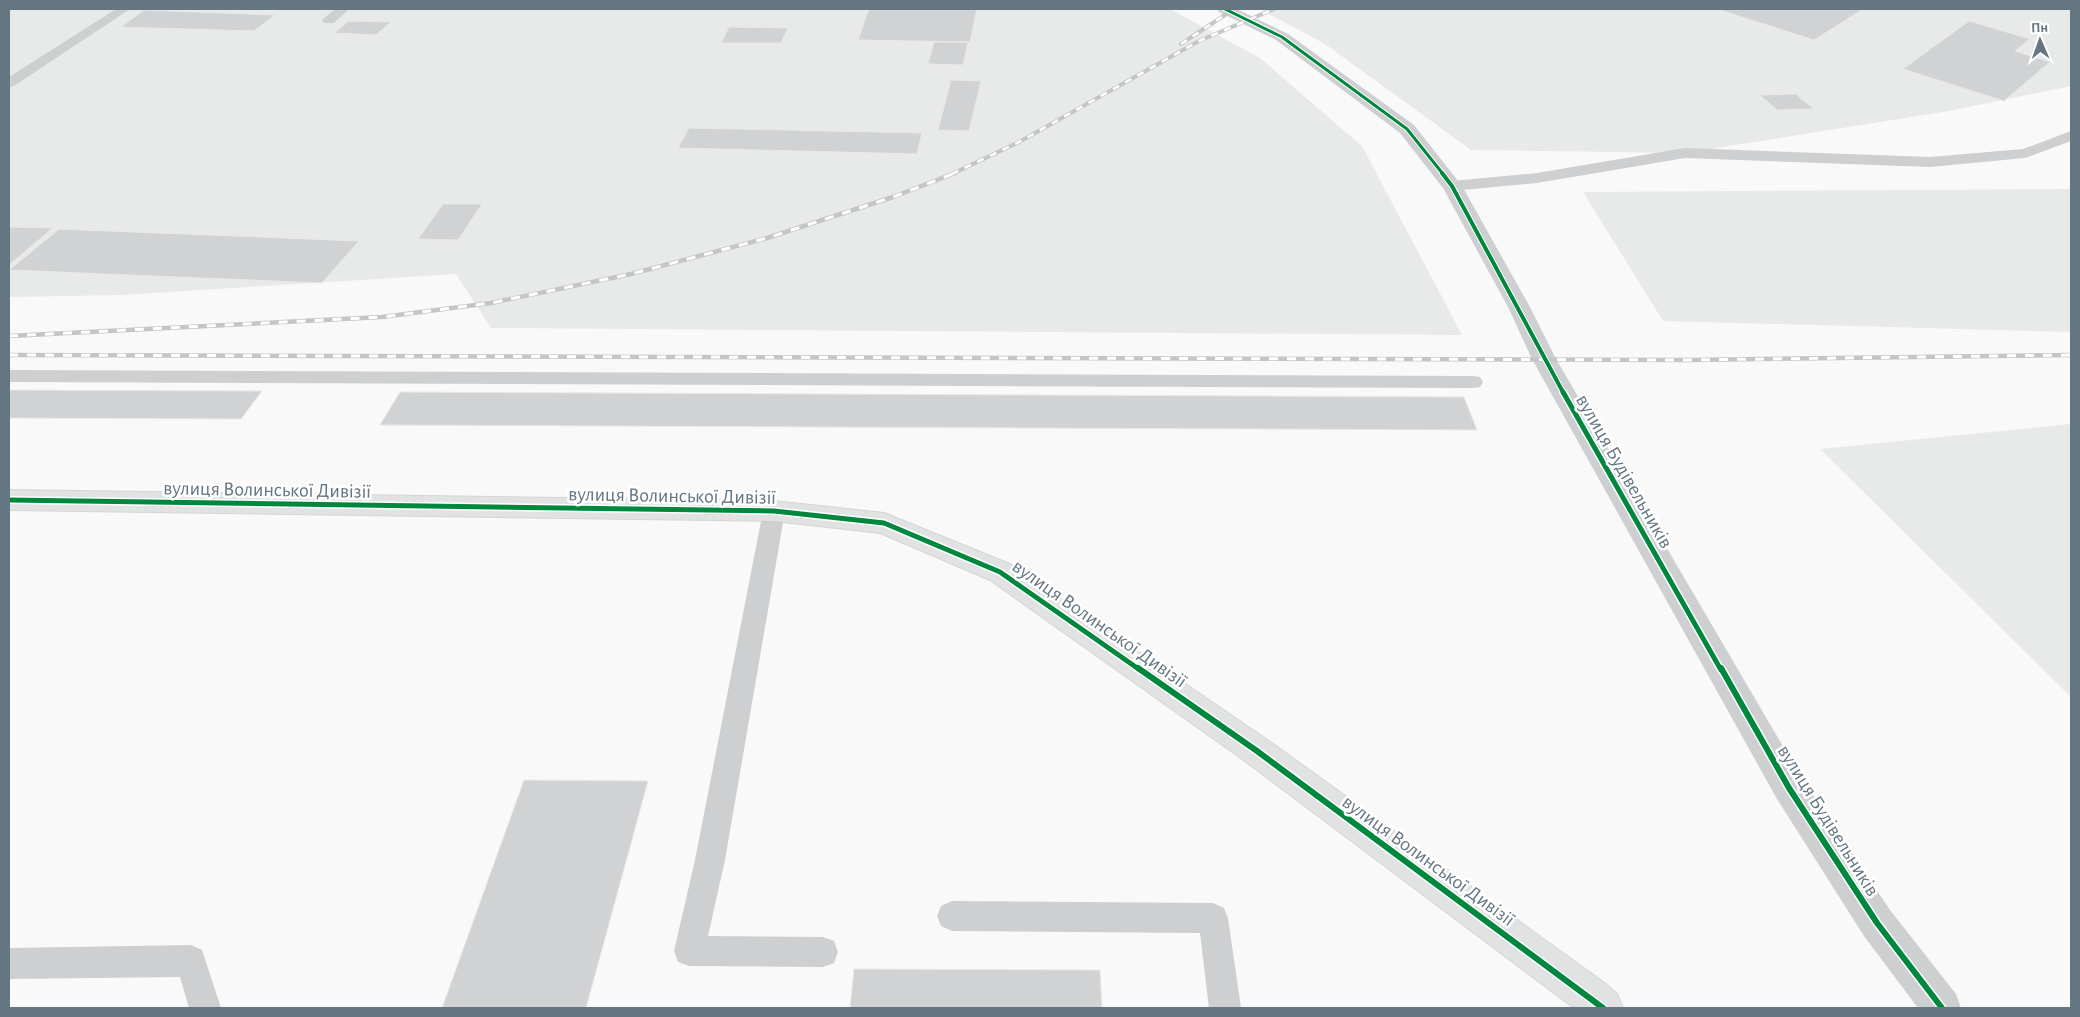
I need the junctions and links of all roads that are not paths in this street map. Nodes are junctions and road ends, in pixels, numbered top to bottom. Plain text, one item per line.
1 (124, 9) edge
2 (343, 9) edge
3 (1225, 9) edge
4 (329, 20) dead end
5 (9, 83) edge
6 (2071, 136) edge
7 (1452, 186) junction
8 (9, 376) edge
9 (1473, 382) dead end
10 (9, 500) edge
11 (774, 511) junction
12 (952, 916) dead end
13 (823, 952) dead end
14 (9, 964) edge
15 (205, 1008) edge
16 (1224, 1008) edge
17 (1603, 1008) edge
18 (1942, 1008) edge

1 - 5 lane
2 - 4 lane
3 - 7 street, вулиця Будівельників
6 - 7 lane
7 - 18 street, вулиця Будівельників
8 - 9 lane
10 - 11 street, вулиця Волинської Дивізії
11 - 13 lane
11 - 17 street, вулиця Волинської Дивізії
12 - 16 lane
14 - 15 lane

